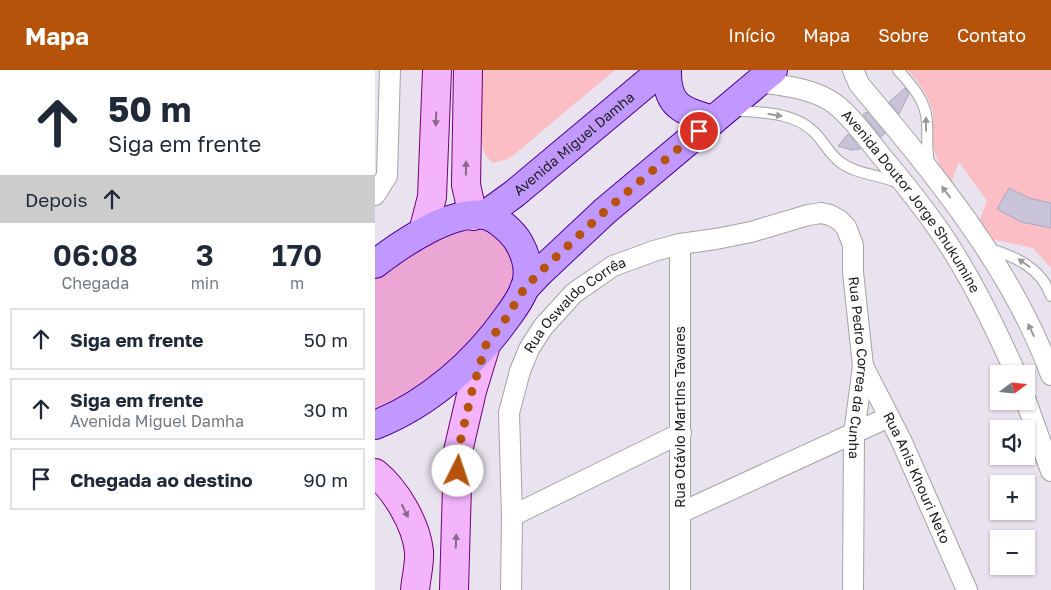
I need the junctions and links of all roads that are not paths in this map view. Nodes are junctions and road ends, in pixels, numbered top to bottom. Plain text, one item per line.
1 (390, 70) edge
2 (437, 70) edge
3 (468, 70) edge
4 (662, 70) edge
5 (667, 70) edge
6 (898, 70) edge
7 (766, 76) edge
8 (856, 77) edge
9 (835, 104) junction
10 (720, 115) junction
11 (931, 173) junction
12 (909, 189) junction
13 (376, 193) edge
14 (479, 216) junction
15 (423, 232) junction
16 (850, 236) joint
17 (680, 244) junction
18 (984, 247) junction
19 (375, 264) edge
20 (524, 289) junction
21 (1051, 296) edge
22 (1018, 304) junction
23 (990, 317) junction
24 (486, 345) junction
25 (1011, 365) edge
26 (863, 366) junction
27 (1050, 367) edge
28 (1029, 410) edge
29 (889, 417) junction
30 (375, 425) edge
31 (681, 433) junction
32 (854, 434) junction
33 (1051, 471) edge
34 (375, 473) edge
35 (680, 513) junction
36 (512, 516) junction
37 (415, 590) edge
38 (455, 590) edge
39 (511, 590) edge
40 (680, 590) edge
41 (853, 590) edge
42 (967, 590) edge

1 - 13 street
2 -> 15 main road
14 -> 3 main road
4 - 14 main road, Avenida Miguel Damha
5 - 10 main road
11 -> 6 lane
7 - 9 street, Avenida Doutor Jorge Shukumine
7 - 10 main road
8 - 9 street
8 - 11 street
9 - 12 street, Avenida Doutor Jorge Shukumine
10 -> 12 lane
10 - 20 main road
11 - 12 street
18 -> 11 street
12 - 23 street, Avenida Doutor Jorge Shukumine
14 - 15 main road
14 - 20 main road
15 - 19 main road
16 - 17 street, Rua Oswaldo Corrêa
16 - 26 street, Rua Pedro Correa da Cunha
17 - 31 street, Rua Otávio Martins Tavares
17 - 36 street, Rua Oswaldo Corrêa
21 -> 18 lane
18 - 22 street
20 - 24 main road
22 - 23 street
27 -> 22 street
23 - 25 street, Avenida Doutor Jorge Shukumine
24 - 30 main road
38 -> 24 main road
26 - 29 street, Rua Anis Khouri Neto
26 - 32 street, Rua Pedro Correa da Cunha
28 - 33 street
29 - 32 street
29 - 42 street, Rua Anis Khouri Neto
31 - 35 street, Rua Otávio Martins Tavares
31 - 36 street
32 - 35 street
32 - 41 street, Rua Pedro Correa da Cunha
34 -> 37 main road
35 - 40 street, Rua Otávio Martins Tavares
36 - 39 street, Rua Oswaldo Corrêa

